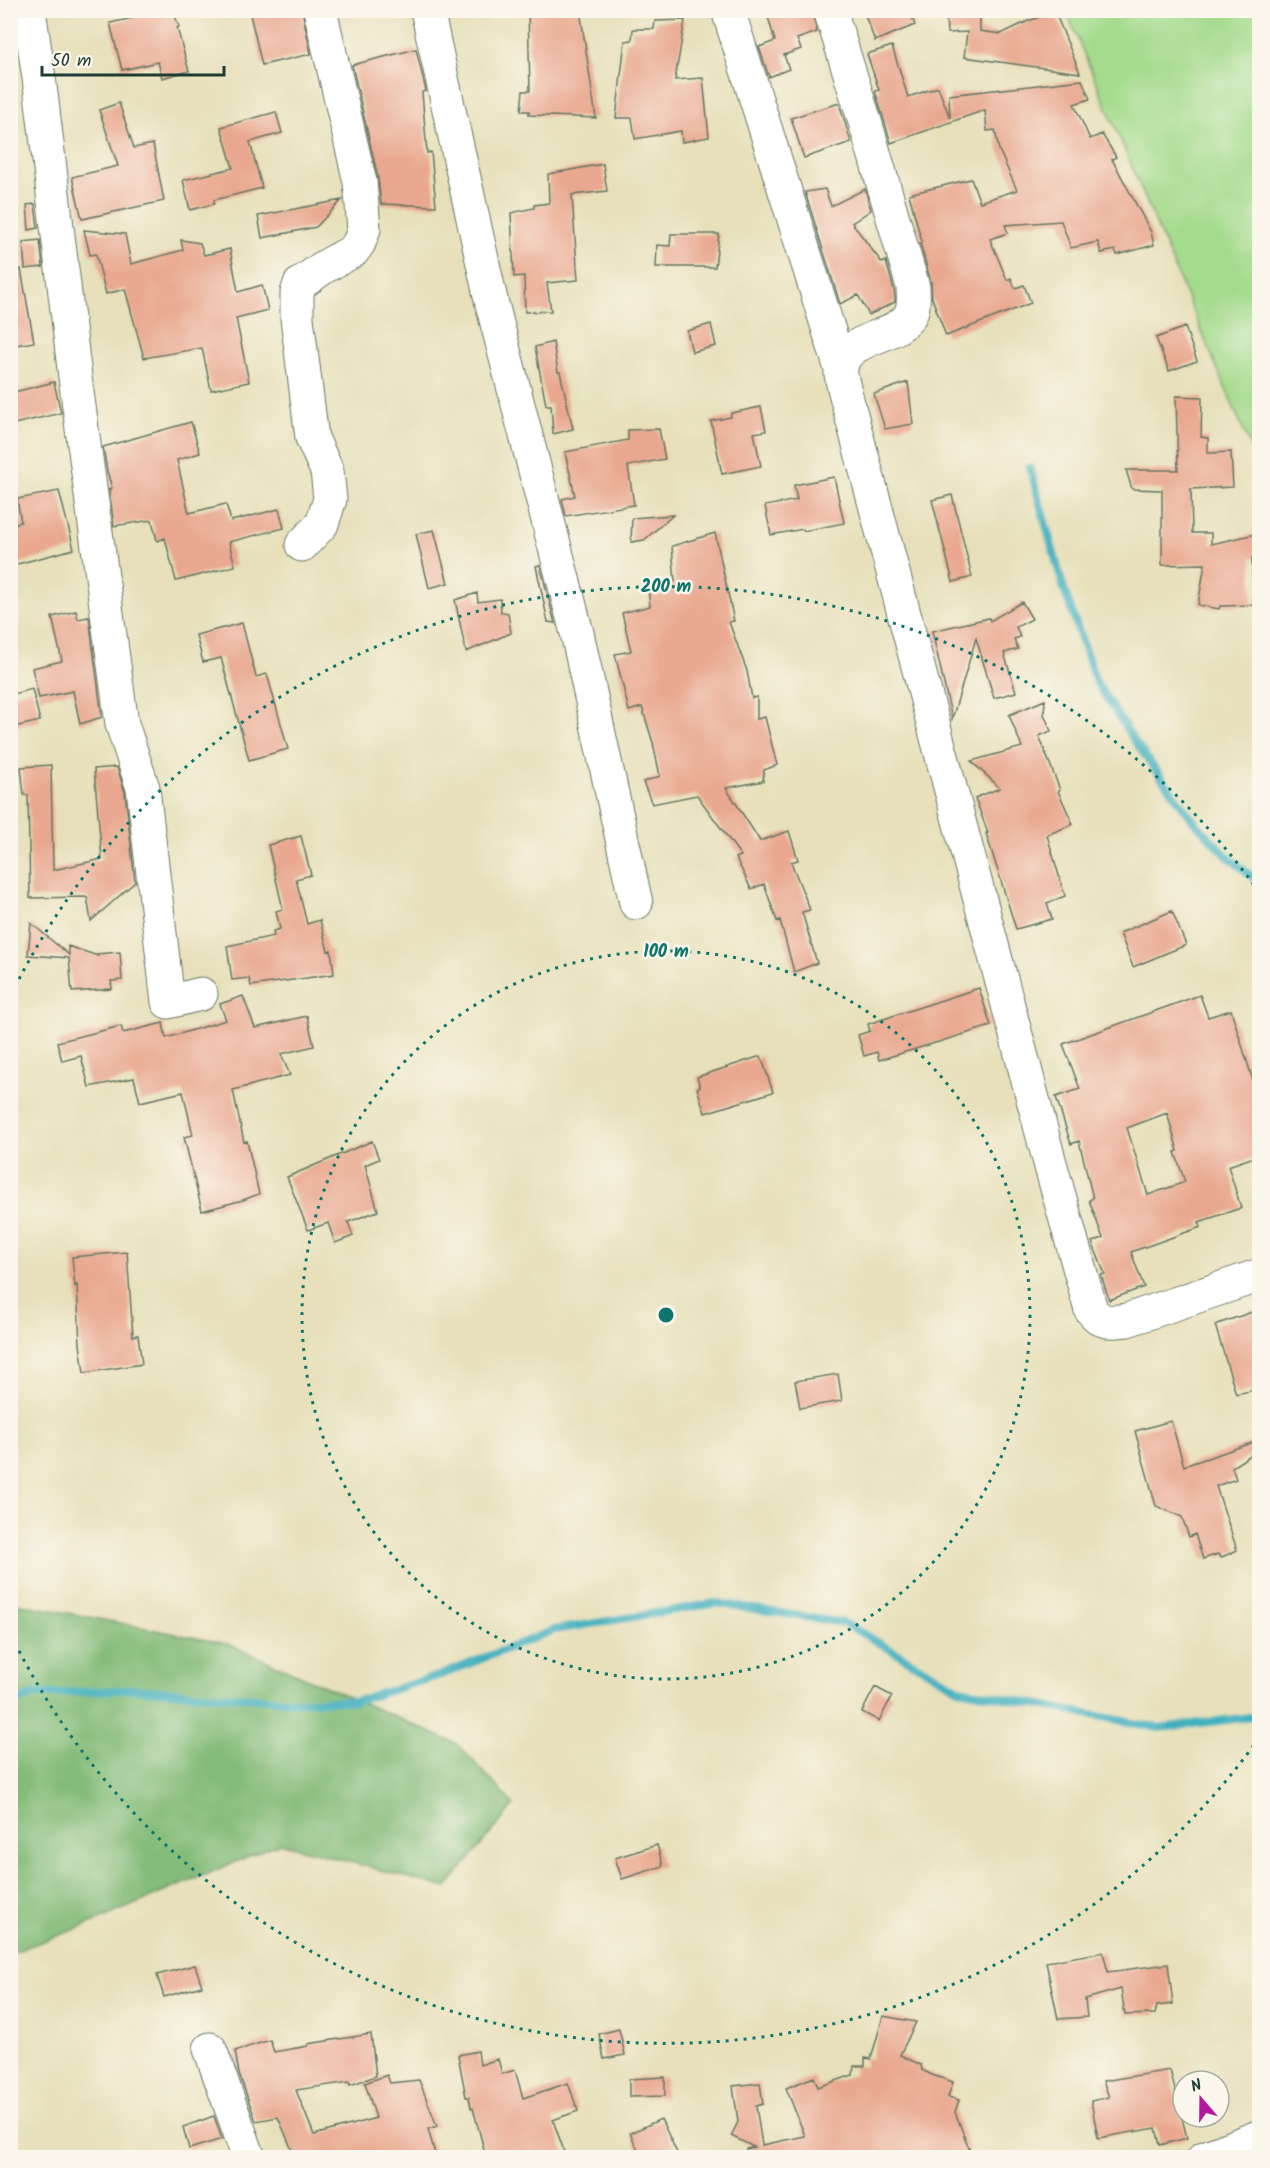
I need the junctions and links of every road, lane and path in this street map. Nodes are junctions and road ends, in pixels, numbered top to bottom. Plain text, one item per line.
1 (29, 10) edge
2 (320, 10) edge
3 (427, 10) edge
4 (728, 10) edge
5 (830, 10) edge
6 (841, 369) junction
7 (302, 545) dead end
8 (636, 903) dead end
9 (201, 994) dead end
10 (1260, 1275) edge
11 (210, 2049) dead end
12 (1260, 2136) edge
13 (249, 2157) edge
14 (1204, 2157) edge

1 - 9 street
2 - 7 street
3 - 8 street
4 - 6 street
5 - 6 street
6 - 10 street
11 - 13 street
12 - 14 street

